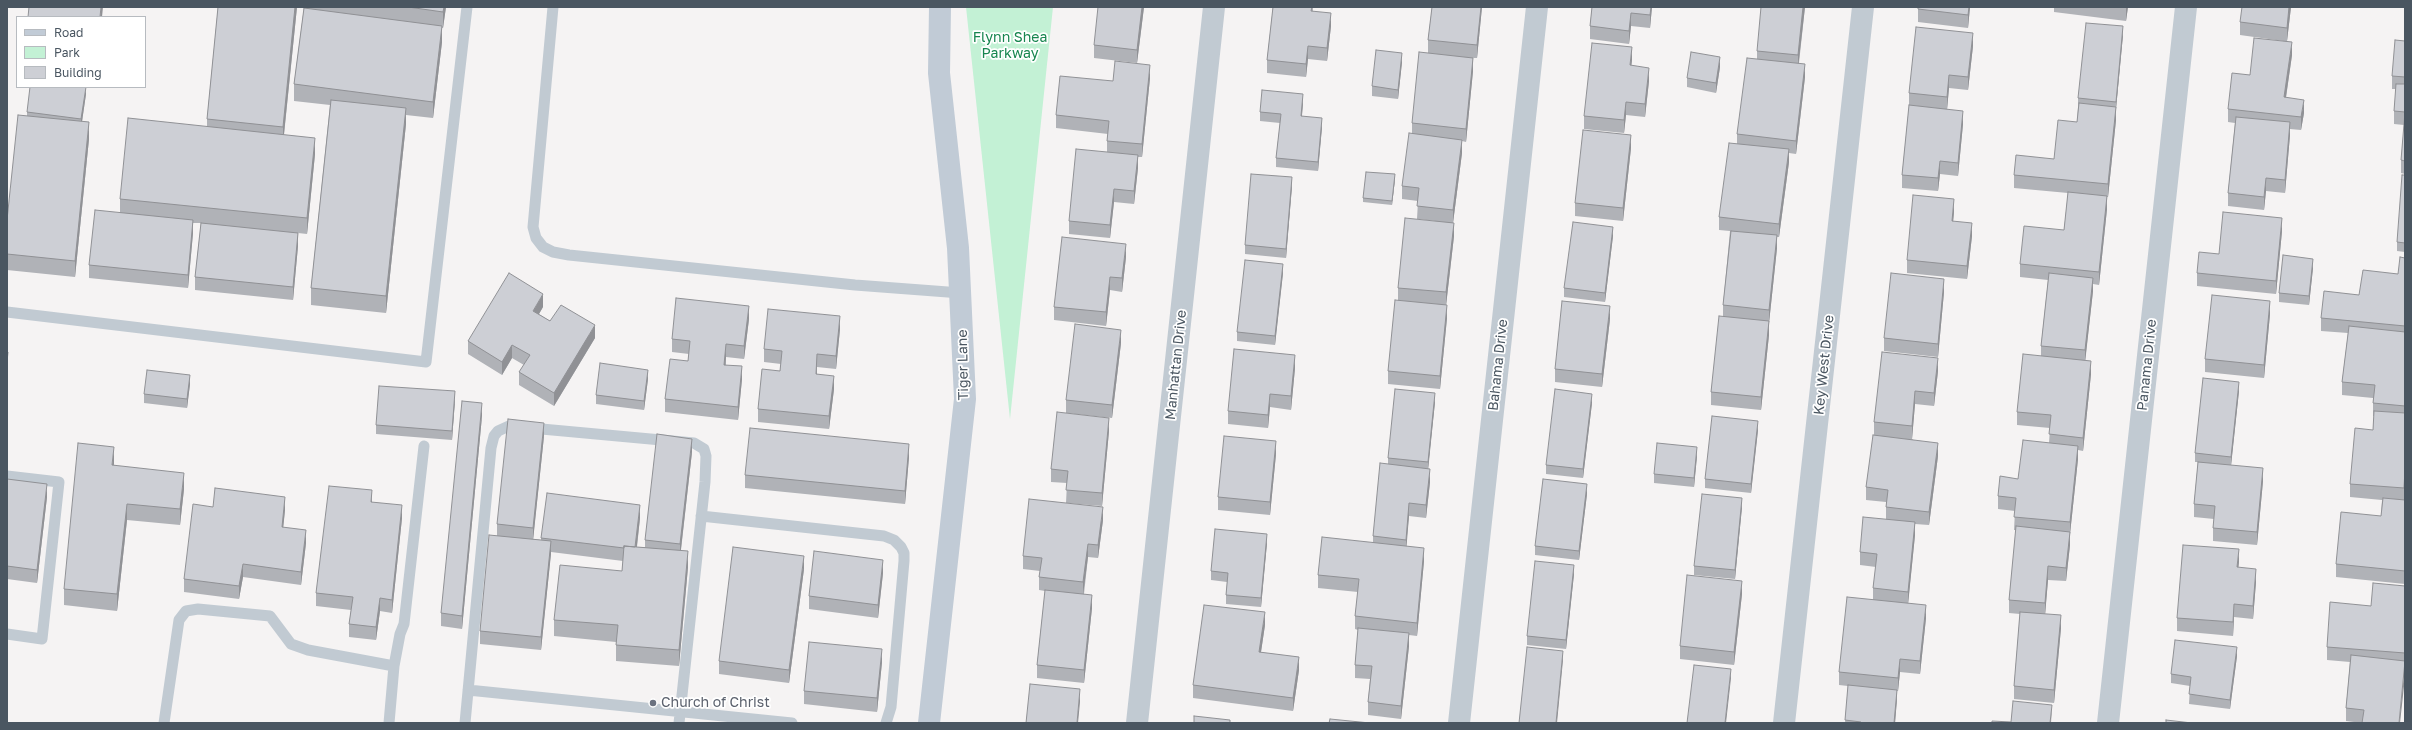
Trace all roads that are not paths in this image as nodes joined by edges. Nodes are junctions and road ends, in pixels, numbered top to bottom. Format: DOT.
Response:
graph roads {
  1 [pos="467,7"];
  2 [pos="553,7"];
  3 [pos="940,7"];
  4 [pos="1214,7"];
  5 [pos="1537,7"];
  6 [pos="1863,7"];
  7 [pos="2186,7"];
  8 [pos="961,293"];
  9 [pos="7,312"];
  10 [pos="424,446"];
  11 [pos="7,476"];
  12 [pos="701,516"];
  13 [pos="7,634"];
  14 [pos="394,666"];
  15 [pos="468,690"];
  16 [pos="680,711"];
  17 [pos="164,723"];
  18 [pos="389,723"];
  19 [pos="465,723"];
  20 [pos="679,723"];
  21 [pos="792,723"];
  22 [pos="886,723"];
  23 [pos="929,723"];
  24 [pos="1137,723"];
  25 [pos="1459,723"];
  26 [pos="1784,723"];
  27 [pos="2108,723"];
  1 -- 9 [label="lane"];
  2 -- 8 [label="lane"];
  3 -- 8 [label="street, Tiger Lane"];
  4 -- 24 [label="street, Manhattan Drive"];
  5 -- 25 [label="street, Bahama Drive"];
  6 -- 26 [label="street, Key West Drive"];
  7 -- 27 [label="street, Panama Drive"];
  8 -- 23 [label="street, Tiger Lane"];
  10 -- 14 [label="lane"];
  11 -- 13 [label="lane"];
  12 -- 15 [label="lane"];
  12 -- 16 [label="lane"];
  12 -- 22 [label="lane"];
  14 -- 17 [label="lane"];
  14 -- 18 [label="lane"];
  15 -- 16 [label="lane"];
  15 -- 19 [label="lane"];
  16 -- 20 [label="lane"];
  16 -- 21 [label="lane"];
}
